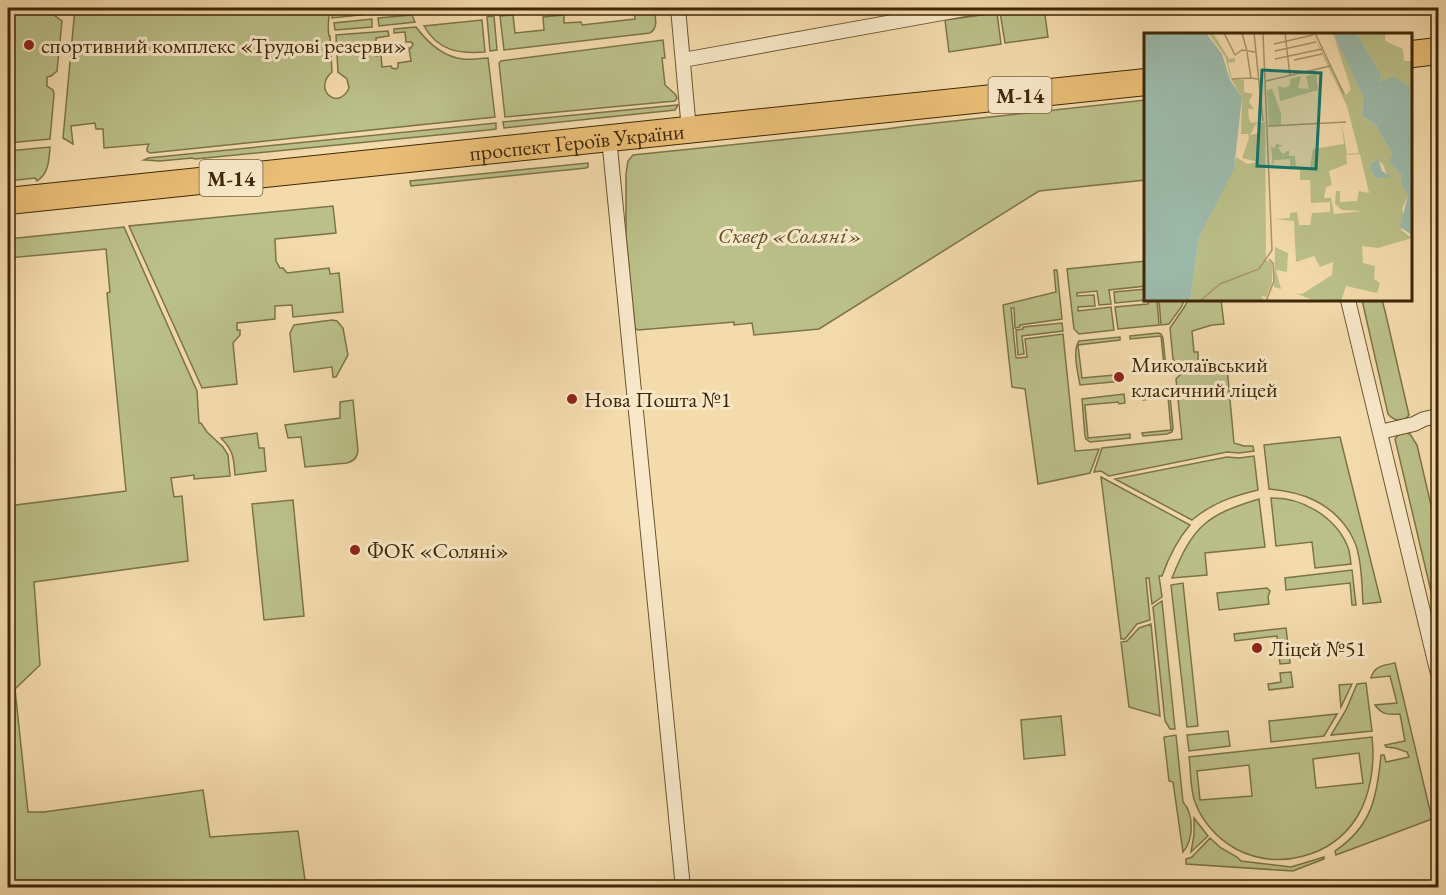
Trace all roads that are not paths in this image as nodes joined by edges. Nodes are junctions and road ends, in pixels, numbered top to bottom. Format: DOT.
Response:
graph roads {
  1 [pos="678,8"];
  2 [pos="970,8"];
  3 [pos="1438,51"];
  4 [pos="1413,54"];
  5 [pos="683,60"];
  6 [pos="1144,82"];
  7 [pos="689,130"];
  8 [pos="609,138"];
  9 [pos="8,201"];
  10 [pos="1348,302"];
  11 [pos="1438,416"];
  12 [pos="1380,432"];
  13 [pos="1438,674"];
  14 [pos="683,888"];
  1 -- 5 [label="street"];
  2 -- 5 [label="street"];
  3 -- 4 [label="highway"];
  5 -- 7 [label="street"];
  6 -- 7 [label="highway, проспект Героїв України / М-14"];
  7 -- 8 [label="highway, проспект Героїв України / М-14"];
  8 -- 9 [label="highway, проспект Героїв України / М-14"];
  8 -- 14 [label="street"];
  10 -- 12 [label="street"];
  11 -- 12 [label="street"];
  12 -- 13 [label="street"];
}
